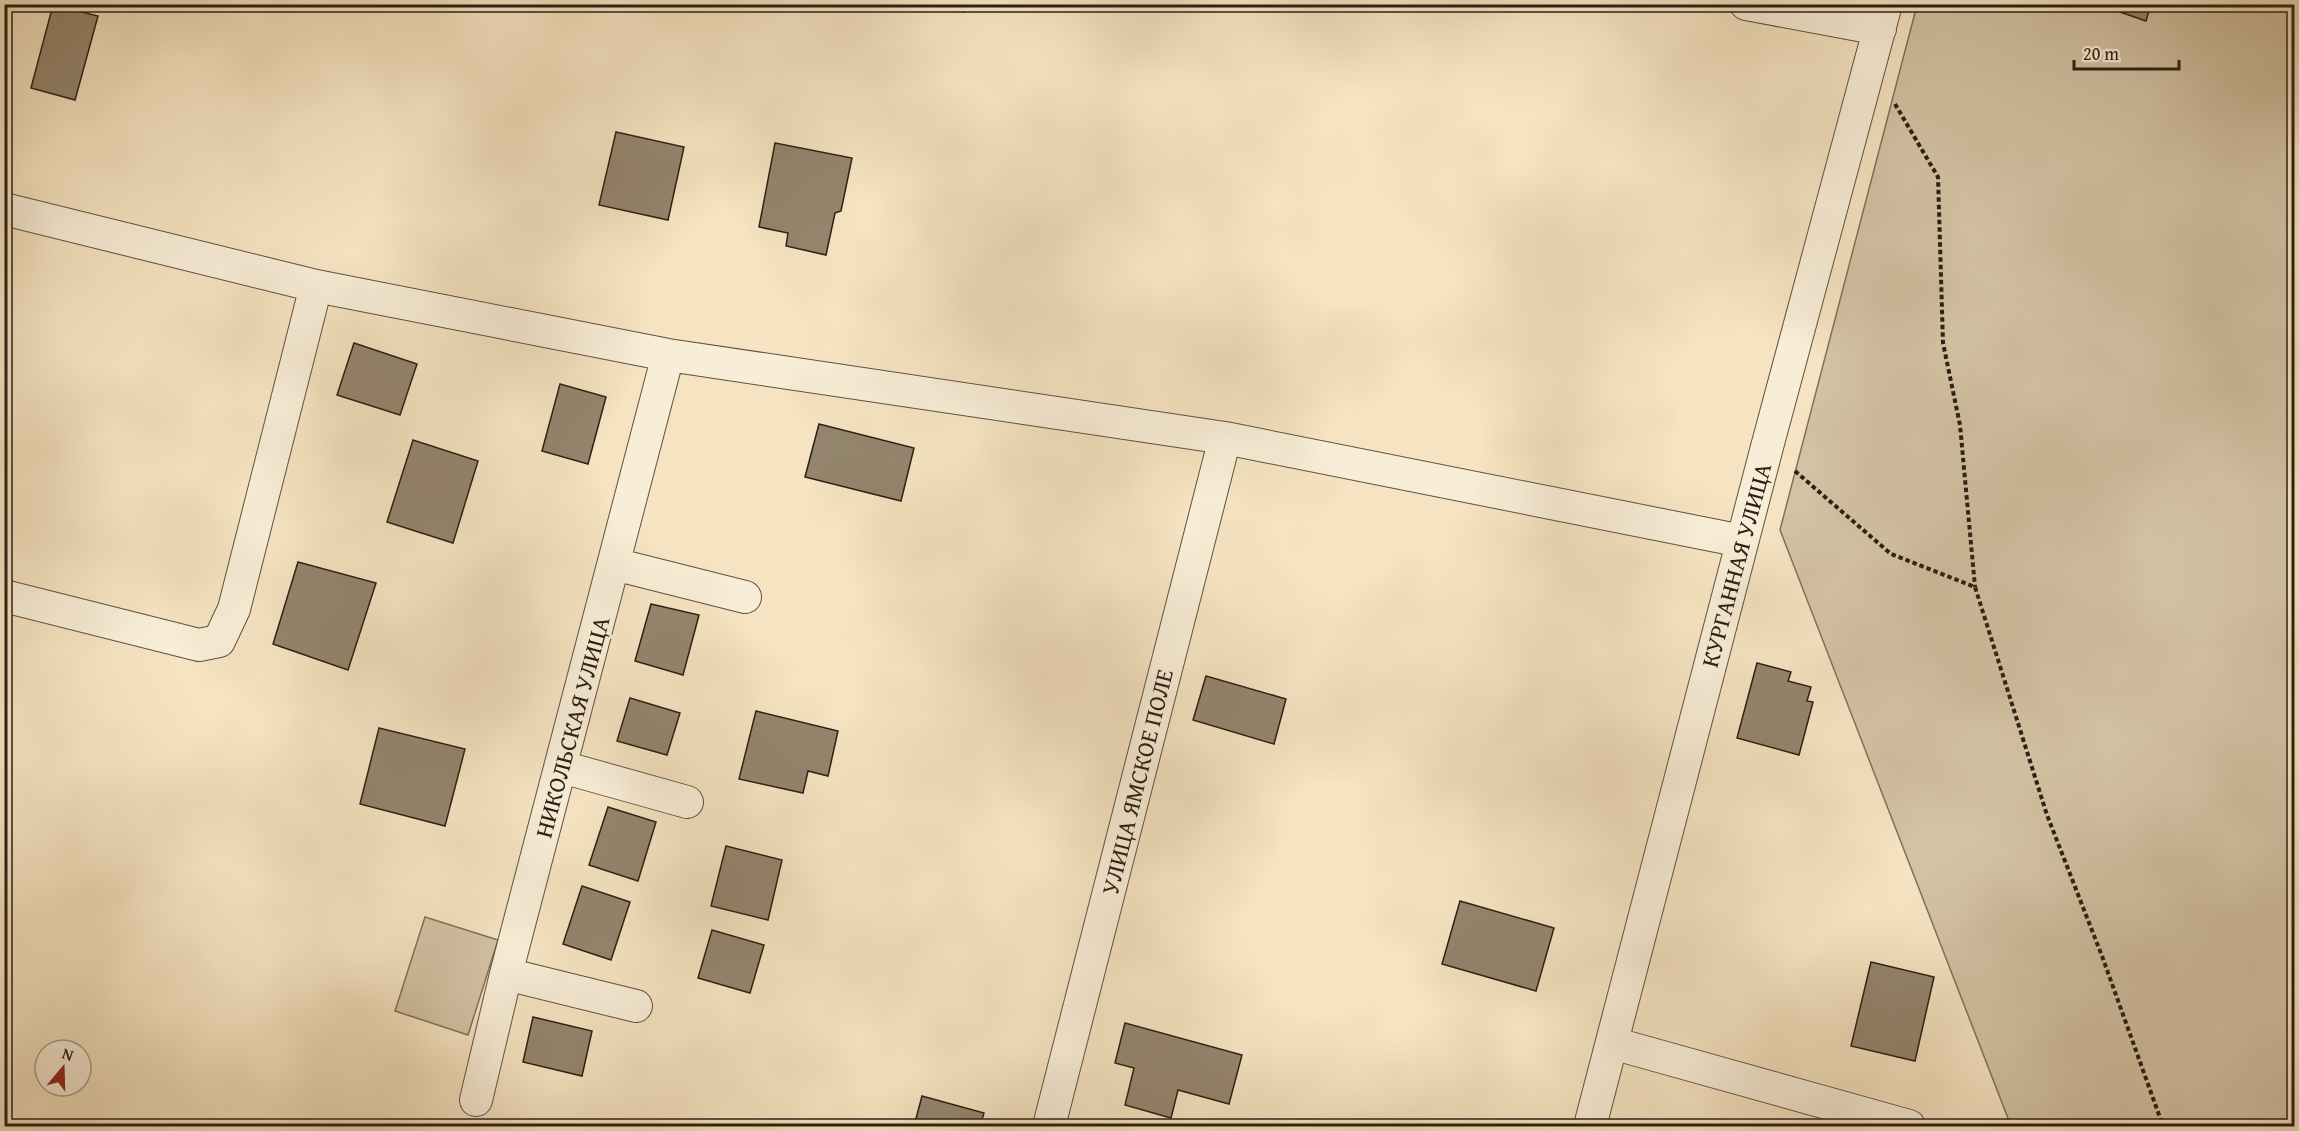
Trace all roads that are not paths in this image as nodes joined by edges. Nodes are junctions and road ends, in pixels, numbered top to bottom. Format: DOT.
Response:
graph roads {
  1 [pos="1746,4"];
  2 [pos="1883,17"];
  3 [pos="4,209"];
  4 [pos="316,286"];
  5 [pos="668,355"];
  6 [pos="1225,438"];
  7 [pos="1742,541"];
  8 [pos="614,564"];
  9 [pos="4,596"];
  10 [pos="745,597"];
  11 [pos="562,767"];
  12 [pos="687,802"];
  13 [pos="506,974"];
  14 [pos="636,1006"];
  15 [pos="1612,1043"];
  16 [pos="476,1100"];
  17 [pos="1049,1126"];
  18 [pos="1590,1126"];
  19 [pos="1909,1126"];
  1 -- 2 [label="street"];
  2 -- 7 [label="street, КУРГАННАЯ УЛИЦА"];
  3 -- 4 [label="street"];
  4 -- 5 [label="street"];
  4 -- 9 [label="street"];
  5 -- 6 [label="street"];
  5 -- 8 [label="street, НИКОЛЬСКАЯ УЛИЦА"];
  6 -- 7 [label="street"];
  6 -- 17 [label="street, УЛИЦА ЯМСКОЕ ПОЛЕ"];
  7 -- 15 [label="street, КУРГАННАЯ УЛИЦА"];
  8 -- 10 [label="street"];
  8 -- 11 [label="street, НИКОЛЬСКАЯ УЛИЦА"];
  11 -- 12 [label="street"];
  11 -- 13 [label="street, НИКОЛЬСКАЯ УЛИЦА"];
  13 -- 14 [label="street"];
  13 -- 16 [label="street, НИКОЛЬСКАЯ УЛИЦА"];
  15 -- 18 [label="street, КУРГАННАЯ УЛИЦА"];
  15 -- 19 [label="street"];
}
